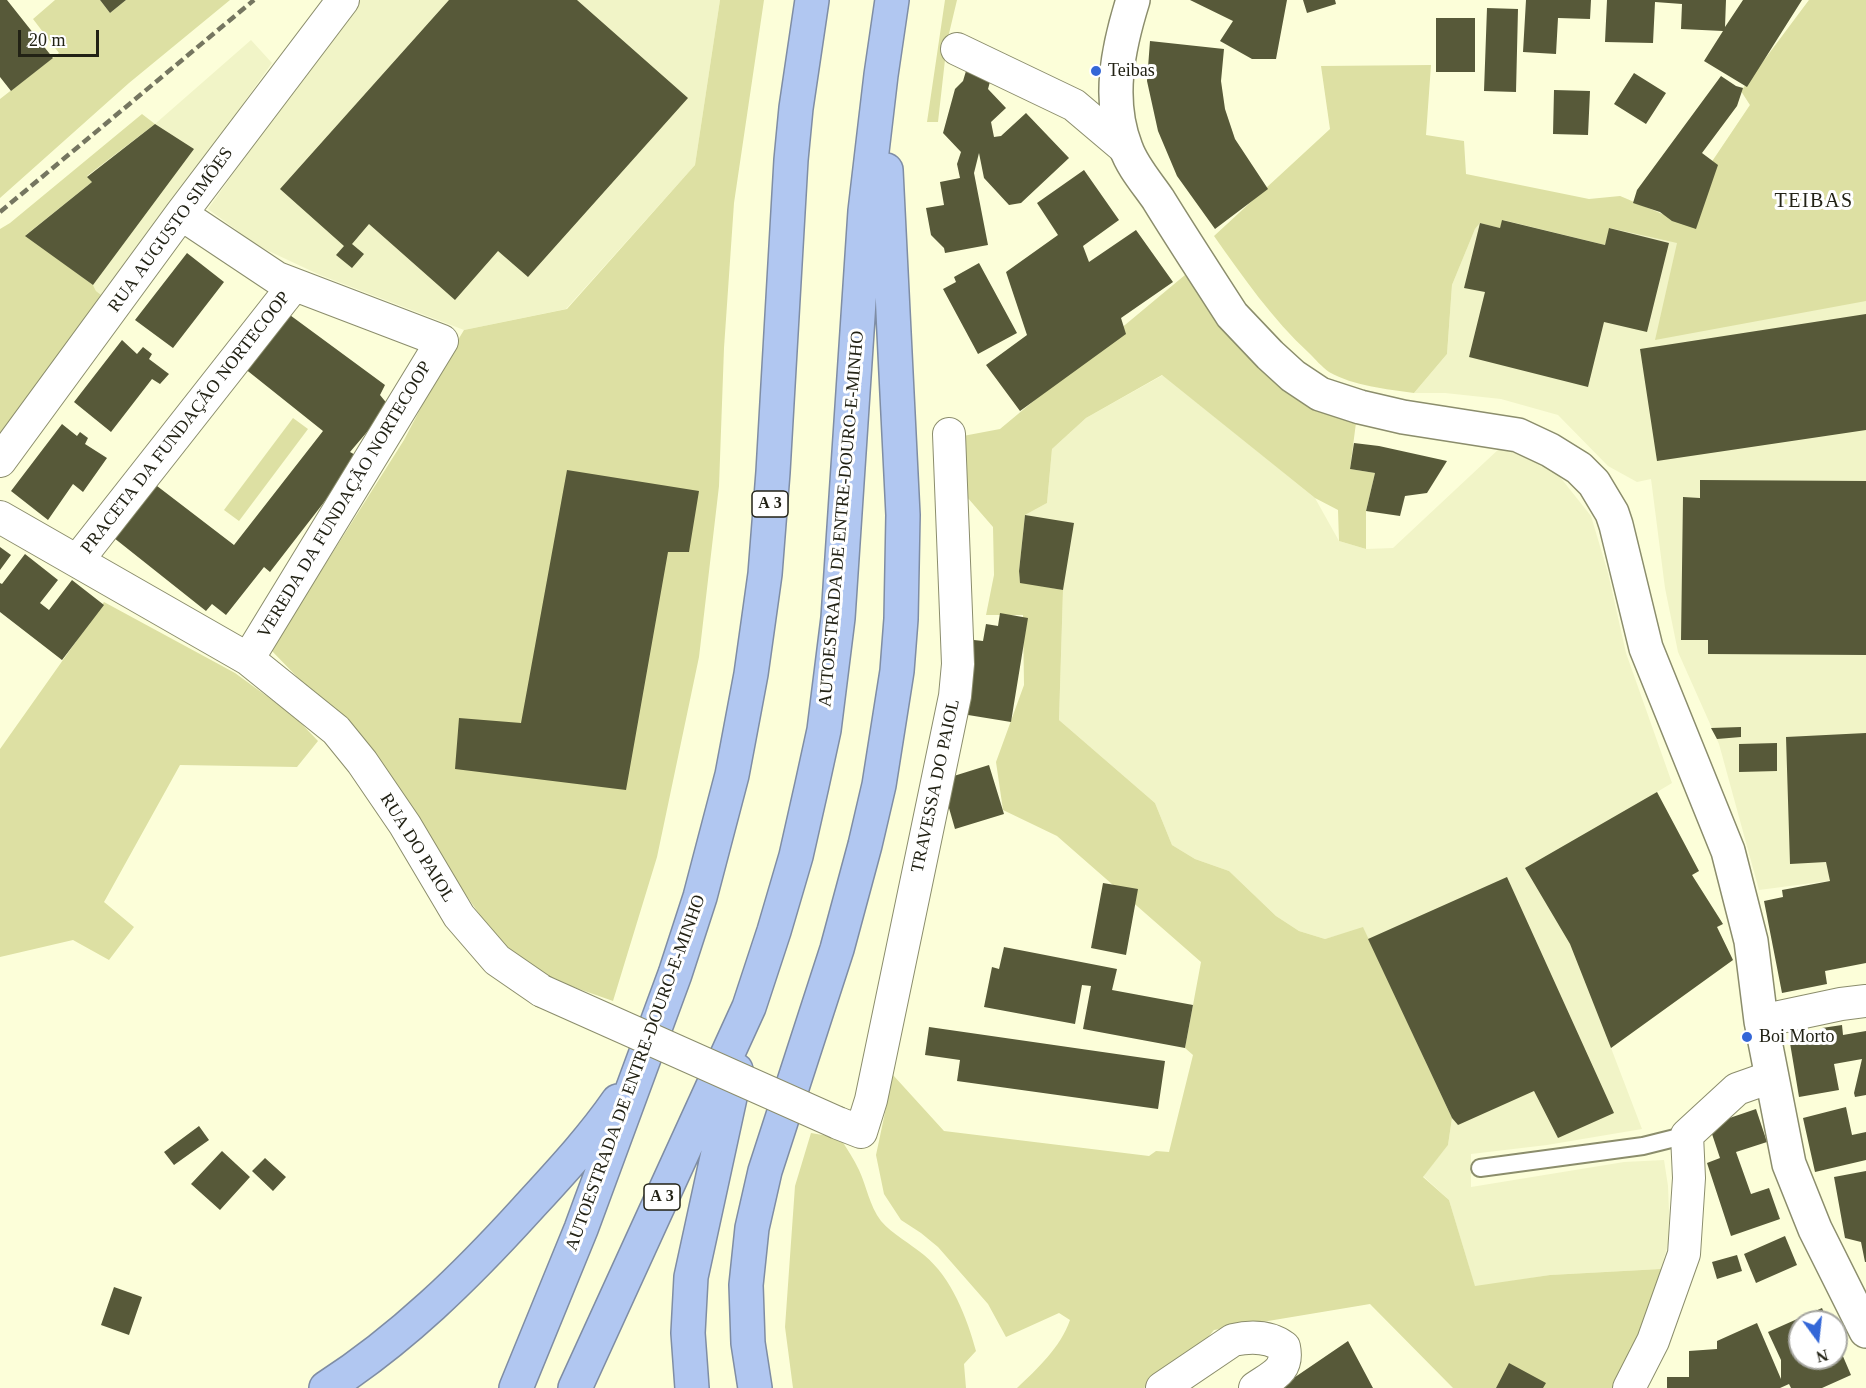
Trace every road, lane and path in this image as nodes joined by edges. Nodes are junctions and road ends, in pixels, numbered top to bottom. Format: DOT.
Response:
graph roads {
  1 [pos="343,0"];
  2 [pos="812,0"];
  3 [pos="892,0"];
  4 [pos="1133,0"];
  5 [pos="957,49"];
  6 [pos="881,75"];
  7 [pos="1126,149"];
  8 [pos="181,214"];
  9 [pos="294,285"];
  10 [pos="949,434"];
  11 [pos="0,461"];
  12 [pos="0,517"];
  13 [pos="77,561"];
  14 [pos="248,659"];
  15 [pos="1866,1001"];
  16 [pos="749,1007"];
  17 [pos="1761,1022"];
  18 [pos="639,1071"];
  19 [pos="1771,1077"];
  20 [pos="850,1128"];
  21 [pos="1687,1135"];
  22 [pos="1480,1168"];
  23 [pos="1866,1331"];
  24 [pos="326,1388"];
  25 [pos="516,1388"];
  26 [pos="574,1388"];
  27 [pos="692,1388"];
  28 [pos="755,1388"];
  29 [pos="1162,1388"];
  30 [pos="1255,1388"];
  31 [pos="1629,1388"];
  1 -- 8 [label="street, RUA AUGUSTO SIMÕES"];
  2 -- 18 [label="highway, AUTOESTRADA DE ENTRE-DOURO-E-MINHO / A 3"];
  3 -- 6 [label="highway, AUTOESTRADA DE ENTRE-DOURO-E-MINHO / A 3"];
  4 -- 7 [label="street"];
  5 -- 7 [label="street"];
  6 -- 16 [label="highway, AUTOESTRADA DE ENTRE-DOURO-E-MINHO / A 3"];
  6 -- 28 [label="highway"];
  7 -- 17 [label="street"];
  8 -- 9 [label="street"];
  8 -- 11 [label="street, RUA AUGUSTO SIMÕES"];
  9 -- 13 [label="street, PRACETA DA FUNDAÇÃO NORTECOOP"];
  9 -- 14 [label="street, VEREDA DA FUNDAÇÃO NORTECOOP"];
  10 -- 20 [label="street, TRAVESSA DO PAIOL"];
  12 -- 13 [label="street, RUA DO PAIOL"];
  13 -- 14 [label="street, RUA DO PAIOL"];
  14 -- 20 [label="street, RUA DO PAIOL, bridge"];
  15 -- 17 [label="street"];
  16 -- 26 [label="highway, AUTOESTRADA DE ENTRE-DOURO-E-MINHO / A 3"];
  16 -- 27 [label="highway"];
  17 -- 19 [label="street"];
  18 -- 24 [label="highway"];
  18 -- 25 [label="highway, AUTOESTRADA DE ENTRE-DOURO-E-MINHO / A 3"];
  19 -- 21 [label="street"];
  19 -- 23 [label="street"];
  21 -- 22 [label="lane"];
  21 -- 31 [label="street"];
  29 -- 30 [label="street"];
}
